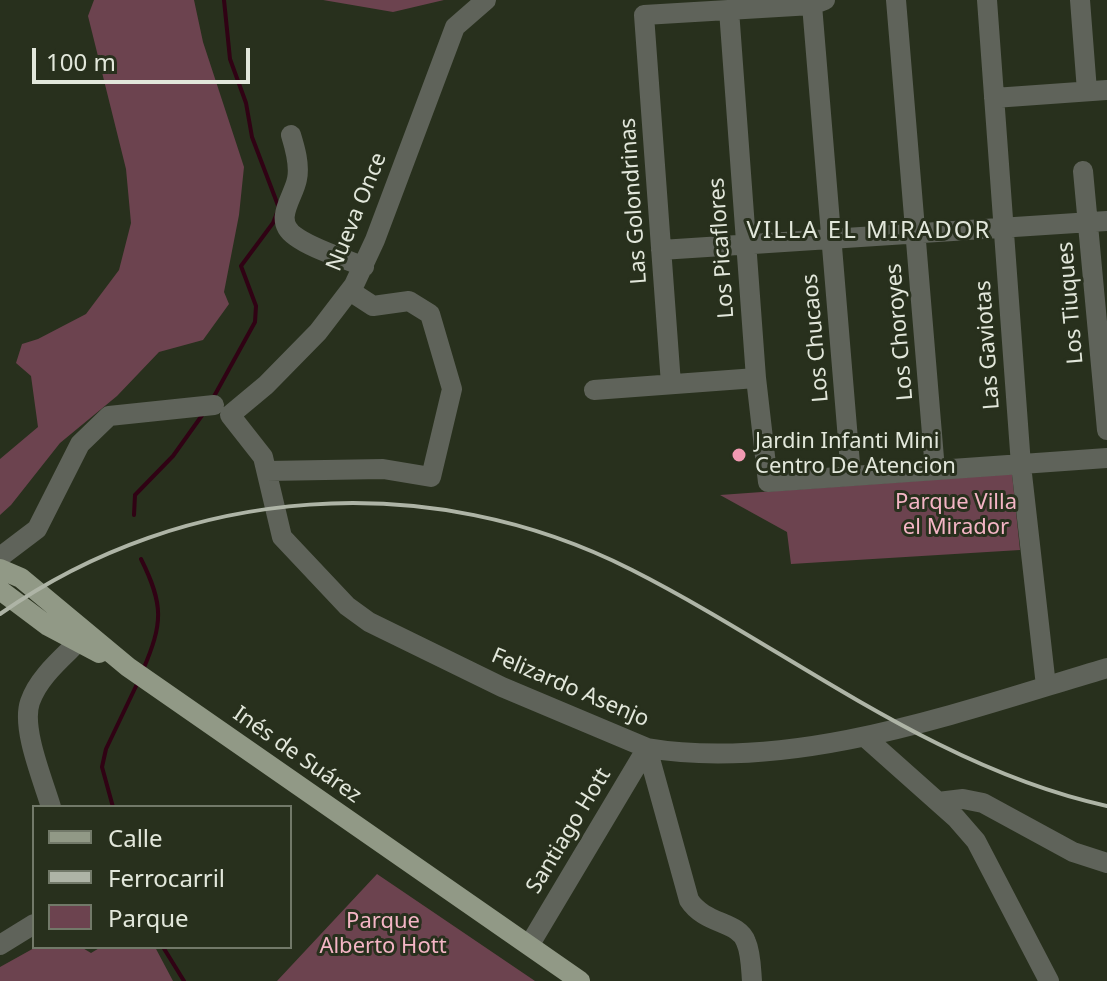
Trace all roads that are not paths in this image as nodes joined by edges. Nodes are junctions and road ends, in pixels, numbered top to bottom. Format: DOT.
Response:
graph roads {
  1 [pos="486,0"];
  2 [pos="896,0"];
  3 [pos="987,0"];
  4 [pos="1080,0"];
  5 [pos="818,2"];
  6 [pos="729,10"];
  7 [pos="1097,90"];
  8 [pos="994,98"];
  9 [pos="291,135"];
  10 [pos="1083,171"];
  11 [pos="1098,222"];
  12 [pos="1004,228"];
  13 [pos="916,233"];
  14 [pos="832,239"];
  15 [pos="746,244"];
  16 [pos="661,250"];
  17 [pos="364,267"];
  18 [pos="350,291"];
  19 [pos="756,378"];
  20 [pos="671,384"];
  21 [pos="594,390"];
  22 [pos="215,409"];
  23 [pos="1107,430"];
  24 [pos="1107,458"];
  25 [pos="1021,465"];
  26 [pos="935,470"];
  27 [pos="267,471"];
  28 [pos="851,476"];
  29 [pos="0,558"];
  30 [pos="0,569"];
  31 [pos="21,578"];
  32 [pos="0,590"];
  33 [pos="78,642"];
  34 [pos="128,667"];
  35 [pos="1107,668"];
  36 [pos="1046,686"];
  37 [pos="865,737"];
  38 [pos="647,748"];
  39 [pos="938,802"];
  40 [pos="50,805"];
  41 [pos="1107,863"];
  42 [pos="32,925"];
  43 [pos="528,941"];
  44 [pos="0,945"];
  45 [pos="582,981"];
  46 [pos="752,981"];
  47 [pos="1049,981"];
  1 -- 17 [label="street, Nueva Once"];
  2 -- 13 [label="street, Los Choroyes"];
  3 -- 8 [label="street, Las Gaviotas"];
  4 -- 7 [label="street"];
  5 -- 6 [label="street"];
  5 -- 14 [label="street, Los Chucaos"];
  6 -- 15 [label="street, Los Picaflores"];
  6 -- 16 [label="street, Las Golondrinas"];
  7 -- 8 [label="street"];
  8 -- 12 [label="street, Las Gaviotas"];
  9 -- 17 [label="street"];
  10 -- 11 [label="street, Los Tiuques"];
  11 -- 12 [label="street"];
  11 -- 23 [label="street, Los Tiuques"];
  12 -- 13 [label="street"];
  12 -- 25 [label="street, Las Gaviotas"];
  13 -- 14 [label="street"];
  13 -- 26 [label="street, Los Choroyes"];
  14 -- 15 [label="street"];
  14 -- 28 [label="street, Los Chucaos"];
  15 -- 16 [label="street"];
  15 -- 19 [label="street, Los Picaflores"];
  16 -- 20 [label="street, Las Golondrinas"];
  17 -- 18 [label="street, Nueva Once"];
  18 -- 22 [label="street, Nueva Once"];
  18 -- 27 [label="street"];
  19 -- 20 [label="street"];
  19 -- 28 [label="street, Los Picaflores"];
  20 -- 21 [label="street"];
  22 -- 27 [label="street, Felizardo Asenjo"];
  22 -- 29 [label="street"];
  24 -- 25 [label="street"];
  25 -- 26 [label="street"];
  25 -- 36 [label="street, Las Gaviotas"];
  26 -- 28 [label="street"];
  27 -- 38 [label="street, Felizardo Asenjo"];
  29 -- 31 [label="street"];
  30 -- 31 [label="main road, Inés de Suárez"];
  31 -- 34 [label="main road, Inés de Suárez"];
  32 -- 33 [label="main road, Inés de Suárez"];
  33 -- 34 [label="main road, Inés de Suárez"];
  33 -- 40 [label="street"];
  34 -- 43 [label="main road, Inés de Suárez"];
  35 -- 36 [label="street, Felizardo Asenjo"];
  36 -- 37 [label="street, Felizardo Asenjo"];
  37 -- 38 [label="street, Felizardo Asenjo"];
  37 -- 39 [label="street"];
  38 -- 43 [label="street, Santiago Hott"];
  38 -- 46 [label="street"];
  39 -- 41 [label="street"];
  39 -- 47 [label="street"];
  42 -- 44 [label="street"];
  43 -- 45 [label="main road, Inés de Suárez"];
}
